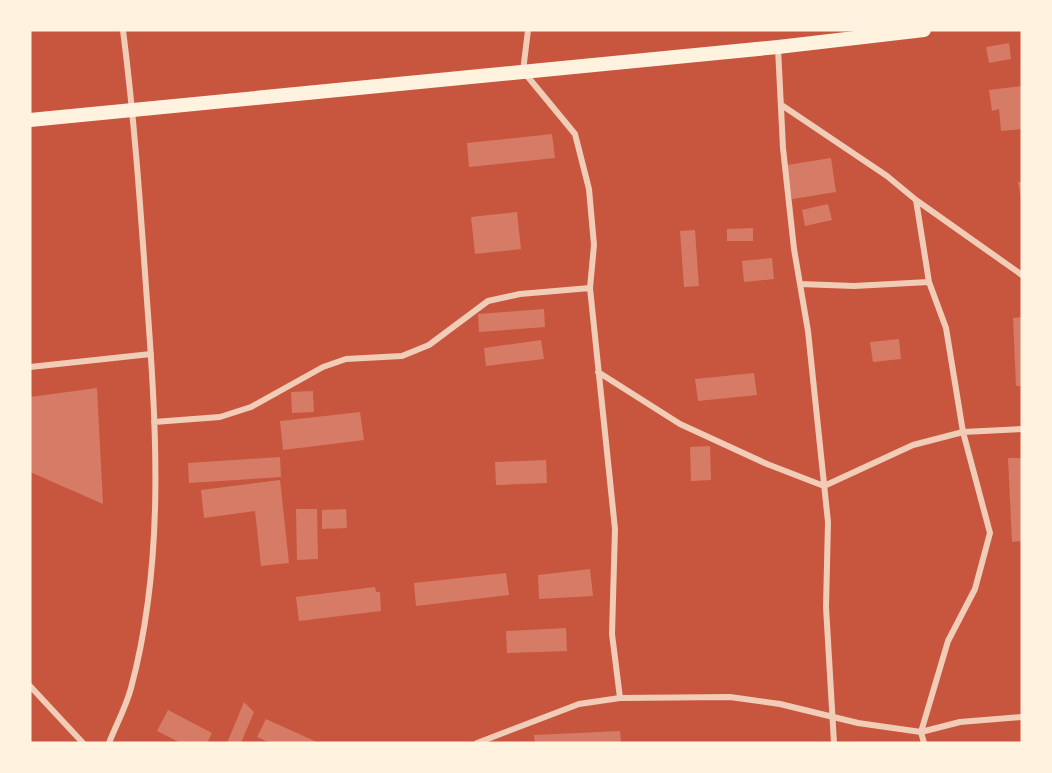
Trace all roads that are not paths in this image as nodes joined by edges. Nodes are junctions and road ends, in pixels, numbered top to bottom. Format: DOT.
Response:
graph roads {
  1 [pos="123,30"];
  2 [pos="528,30"];
  3 [pos="924,30"];
  4 [pos="778,47"];
  5 [pos="523,71"];
  6 [pos="783,106"];
  7 [pos="134,111"];
  8 [pos="30,120"];
  9 [pos="916,201"];
  10 [pos="1022,275"];
  11 [pos="929,282"];
  12 [pos="800,284"];
  13 [pos="590,288"];
  14 [pos="151,354"];
  15 [pos="30,367"];
  16 [pos="598,372"];
  17 [pos="154,422"];
  18 [pos="1022,429"];
  19 [pos="963,432"];
  20 [pos="824,486"];
  21 [pos="30,686"];
  22 [pos="620,698"];
  23 [pos="830,715"];
  24 [pos="1022,717"];
  25 [pos="921,732"];
  26 [pos="83,743"];
  27 [pos="109,743"];
  28 [pos="477,743"];
  29 [pos="834,743"];
  30 [pos="924,743"];
  1 -- 7 [label="street"];
  2 -- 5 [label="street"];
  3 -- 4 [label="main road"];
  4 -- 5 [label="main road"];
  4 -- 6 [label="street"];
  5 -- 7 [label="main road"];
  5 -- 13 [label="street"];
  6 -- 9 [label="street"];
  6 -- 12 [label="street"];
  7 -- 8 [label="main road"];
  7 -- 14 [label="street"];
  9 -- 10 [label="street"];
  9 -- 11 [label="street"];
  11 -- 12 [label="street"];
  11 -- 19 [label="street"];
  12 -- 20 [label="street"];
  13 -- 16 [label="street"];
  13 -- 17 [label="street"];
  14 -- 15 [label="street"];
  14 -- 17 [label="street"];
  16 -- 20 [label="street"];
  16 -- 22 [label="street"];
  17 -- 27 [label="street"];
  18 -- 19 [label="street"];
  19 -- 20 [label="street"];
  19 -- 25 [label="street"];
  20 -- 23 [label="street"];
  21 -- 26 [label="street"];
  22 -- 23 [label="street"];
  22 -- 28 [label="street"];
  23 -- 25 [label="street"];
  23 -- 29 [label="street"];
  24 -- 25 [label="street"];
  25 -- 30 [label="street"];
}
